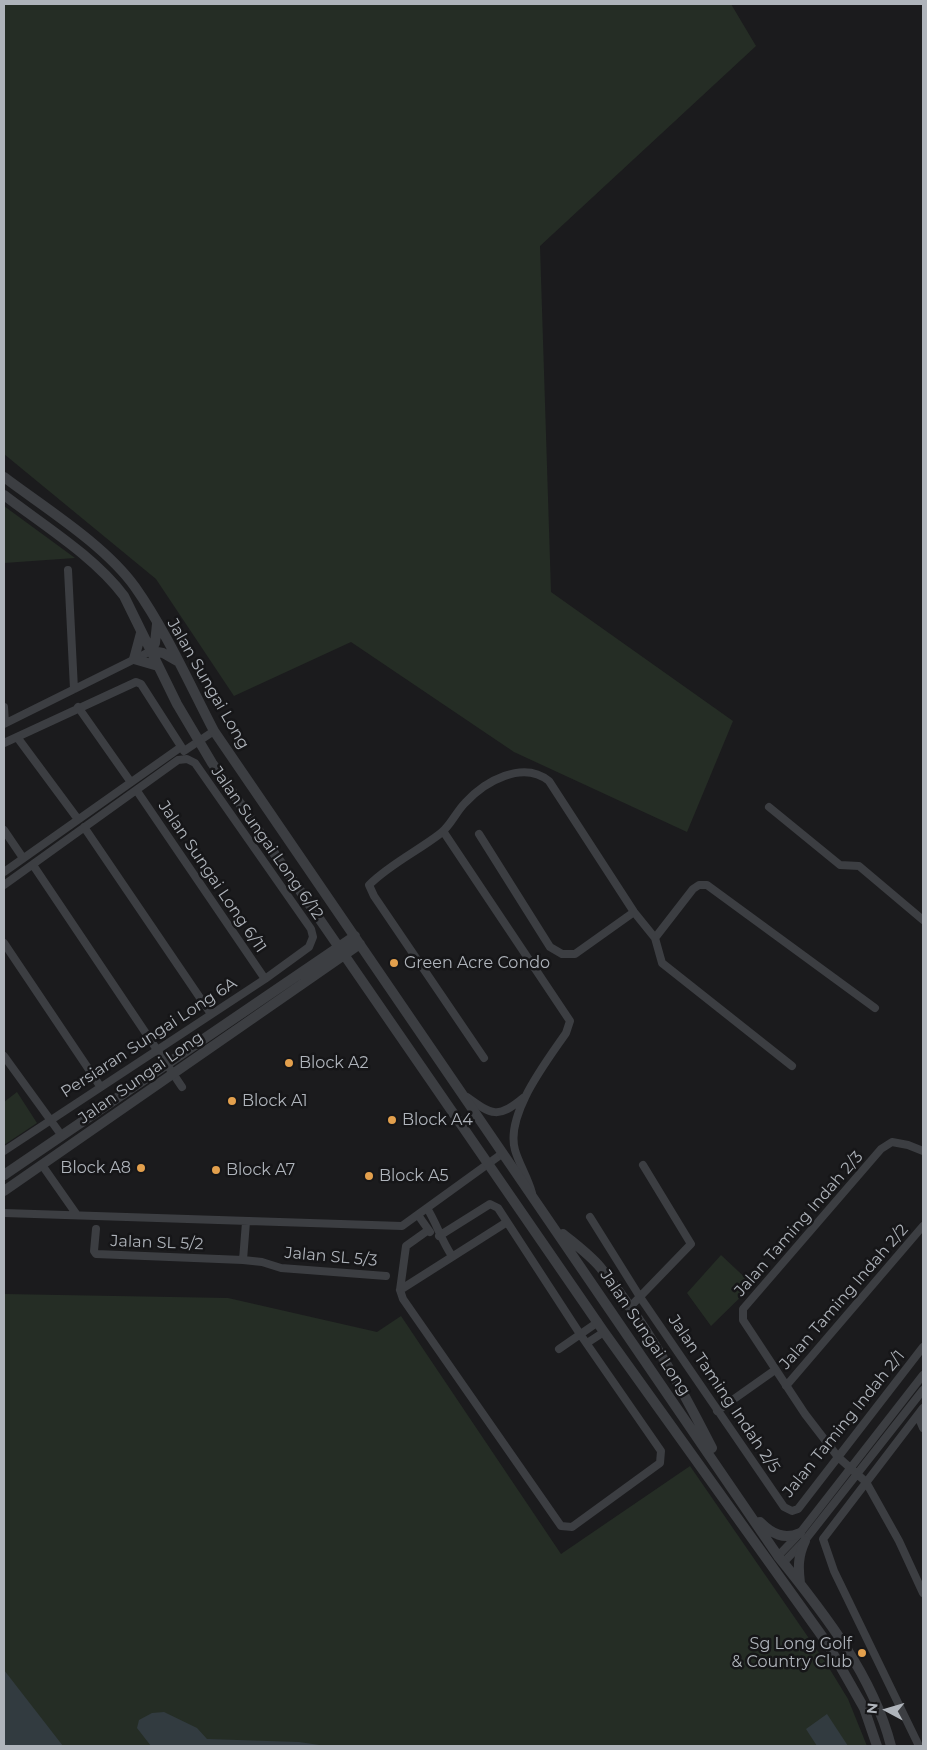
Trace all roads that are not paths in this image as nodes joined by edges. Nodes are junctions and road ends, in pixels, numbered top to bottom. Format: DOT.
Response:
graph roads {
  1 [pos="4,477"];
  2 [pos="4,495"];
  3 [pos="68,570"];
  4 [pos="157,623"];
  5 [pos="141,633"];
  6 [pos="150,651"];
  7 [pos="134,659"];
  8 [pos="178,661"];
  9 [pos="158,666"];
  10 [pos="74,688"];
  11 [pos="4,707"];
  12 [pos="78,707"];
  13 [pos="5,724"];
  14 [pos="214,731"];
  15 [pos="17,737"];
  16 [pos="198,741"];
  17 [pos="4,743"];
  18 [pos="181,747"];
  19 [pos="130,781"];
  20 [pos="137,791"];
  21 [pos="769,807"];
  22 [pos="78,818"];
  23 [pos="84,827"];
  24 [pos="4,830"];
  25 [pos="443,831"];
  26 [pos="478,834"];
  27 [pos="23,858"];
  28 [pos="33,865"];
  29 [pos="4,872"];
  30 [pos="4,885"];
  31 [pos="321,887"];
  32 [pos="306,898"];
  33 [pos="634,912"];
  34 [pos="923,920"];
  35 [pos="654,938"];
  36 [pos="357,940"];
  37 [pos="4,943"];
  38 [pos="338,946"];
  39 [pos="309,947"];
  40 [pos="344,956"];
  41 [pos="265,979"];
  42 [pos="875,1008"];
  43 [pos="212,1014"];
  44 [pos="157,1049"];
  45 [pos="4,1056"];
  46 [pos="484,1058"];
  47 [pos="165,1064"];
  48 [pos="792,1066"];
  49 [pos="173,1074"];
  50 [pos="100,1086"];
  51 [pos="182,1087"];
  52 [pos="463,1095"];
  53 [pos="525,1097"];
  54 [pos="49,1119"];
  55 [pos="62,1136"];
  56 [pos="4,1151"];
  57 [pos="923,1151"];
  58 [pos="503,1153"];
  59 [pos="489,1163"];
  60 [pos="42,1165"];
  61 [pos="643,1165"];
  62 [pos="4,1175"];
  63 [pos="4,1191"];
  64 [pos="535,1199"];
  65 [pos="427,1208"];
  66 [pos="4,1213"];
  67 [pos="77,1215"];
  68 [pos="418,1215"];
  69 [pos="590,1217"];
  70 [pos="246,1222"];
  71 [pos="507,1222"];
  72 [pos="553,1224"];
  73 [pos="923,1226"];
  74 [pos="96,1229"];
  75 [pos="427,1231"];
  76 [pos="439,1236"];
  77 [pos="452,1256"];
  78 [pos="243,1260"];
  79 [pos="386,1276"];
  80 [pos="400,1290"];
  81 [pos="640,1298"];
  82 [pos="629,1308"];
  83 [pos="598,1322"];
  84 [pos="604,1332"];
  85 [pos="580,1334"];
  86 [pos="587,1343"];
  87 [pos="923,1347"];
  88 [pos="559,1349"];
  89 [pos="775,1370"];
  90 [pos="923,1376"];
  91 [pos="786,1386"];
  92 [pos="923,1390"];
  93 [pos="923,1408"];
  94 [pos="717,1411"];
  95 [pos="918,1416"];
  96 [pos="923,1428"];
  97 [pos="838,1457"];
  98 [pos="850,1469"];
  99 [pos="857,1475"];
  100 [pos="728,1481"];
  101 [pos="866,1482"];
  102 [pos="784,1507"];
  103 [pos="750,1513"];
  104 [pos="802,1537"];
  105 [pos="778,1564"];
  106 [pos="800,1586"];
  107 [pos="923,1593"];
  108 [pos="813,1603"];
  109 [pos="811,1618"];
  110 [pos="827,1622"];
  111 [pos="877,1746"];
  112 [pos="891,1746"];
  113 [pos="919,1746"];
  1 -- 4 [label="street, Jalan Sungai Long"];
  2 -- 5 [label="street, Jalan Sungai Long"];
  3 -- 10 [label="street"];
  4 -- 6 [label="street"];
  4 -- 8 [label="street, Jalan Sungai Long"];
  5 -- 6 [label="street, Jalan Sungai Long"];
  5 -- 7 [label="street"];
  6 -- 7 [label="street"];
  6 -- 8 [label="street"];
  6 -- 9 [label="street, Jalan Sungai Long"];
  7 -- 9 [label="street"];
  7 -- 10 [label="street"];
  8 -- 14 [label="street, Jalan Sungai Long"];
  9 -- 16 [label="street, Jalan Sungai Long"];
  10 -- 13 [label="street"];
  11 -- 13 [label="street"];
  12 -- 15 [label="street"];
  12 -- 18 [label="street"];
  12 -- 19 [label="street"];
  14 -- 16 [label="street"];
  14 -- 31 [label="street, Jalan Sungai Long"];
  15 -- 17 [label="street"];
  15 -- 22 [label="street"];
  16 -- 18 [label="street"];
  16 -- 32 [label="street, Jalan Sungai Long"];
  18 -- 19 [label="street"];
  19 -- 22 [label="street"];
  20 -- 23 [label="street"];
  20 -- 39 [label="street, Jalan Sungai Long 6/12"];
  20 -- 41 [label="street, Jalan Sungai Long 6/11"];
  21 -- 34 [label="street"];
  22 -- 27 [label="street"];
  23 -- 28 [label="street"];
  23 -- 43 [label="street"];
  24 -- 27 [label="street"];
  25 -- 33 [label="street"];
  25 -- 46 [label="street"];
  25 -- 53 [label="street"];
  26 -- 33 [label="street"];
  27 -- 29 [label="street"];
  28 -- 30 [label="street"];
  28 -- 44 [label="street"];
  31 -- 32 [label="street"];
  31 -- 36 [label="street, Jalan Sungai Long"];
  32 -- 38 [label="street, Jalan Sungai Long"];
  33 -- 35 [label="street"];
  35 -- 42 [label="street"];
  35 -- 48 [label="street"];
  36 -- 38 [label="street, Jalan Sungai Long"];
  36 -- 40 [label="street, Jalan Sungai Long"];
  36 -- 52 [label="street, Jalan Sungai Long"];
  37 -- 50 [label="street"];
  38 -- 40 [label="street, Jalan Sungai Long"];
  38 -- 47 [label="street, Jalan Sungai Long"];
  39 -- 41 [label="street, Persiaran Sungai Long 6A"];
  40 -- 49 [label="street, Jalan Sungai Long"];
  40 -- 59 [label="street, Jalan Sungai Long"];
  41 -- 43 [label="street, Persiaran Sungai Long 6A"];
  43 -- 44 [label="street, Persiaran Sungai Long 6A"];
  44 -- 47 [label="street"];
  44 -- 50 [label="street, Persiaran Sungai Long 6A"];
  45 -- 54 [label="street"];
  47 -- 49 [label="street"];
  47 -- 55 [label="street, Jalan Sungai Long"];
  49 -- 51 [label="street"];
  49 -- 60 [label="street, Jalan Sungai Long"];
  50 -- 54 [label="street, Persiaran Sungai Long 6A"];
  52 -- 53 [label="street"];
  52 -- 58 [label="street, Jalan Sungai Long"];
  53 -- 64 [label="street"];
  54 -- 55 [label="street"];
  54 -- 56 [label="street, Persiaran Sungai Long 6A"];
  55 -- 62 [label="street, Jalan Sungai Long"];
  57 -- 89 [label="street, Jalan Taming Indah 2/3"];
  58 -- 59 [label="street"];
  58 -- 64 [label="street, Jalan Sungai Long"];
  59 -- 65 [label="street"];
  59 -- 83 [label="street, Jalan Sungai Long"];
  60 -- 63 [label="street, Jalan Sungai Long"];
  60 -- 67 [label="street"];
  61 -- 81 [label="street"];
  64 -- 72 [label="street, Jalan Sungai Long"];
  65 -- 68 [label="street"];
  65 -- 76 [label="street"];
  66 -- 67 [label="street"];
  67 -- 70 [label="street"];
  68 -- 70 [label="street"];
  68 -- 75 [label="street"];
  69 -- 81 [label="street, Jalan Taming Indah 2/5"];
  70 -- 78 [label="street"];
  71 -- 76 [label="street"];
  71 -- 77 [label="street"];
  71 -- 85 [label="street"];
  72 -- 82 [label="street"];
  72 -- 100 [label="street, Jalan Sungai Long"];
  73 -- 91 [label="street, Jalan Taming Indah 2/2"];
  74 -- 78 [label="street, Jalan SL 5/2"];
  75 -- 76 [label="street"];
  75 -- 80 [label="street"];
  76 -- 77 [label="street"];
  77 -- 80 [label="street"];
  78 -- 79 [label="street, Jalan SL 5/3"];
  80 -- 86 [label="street"];
  81 -- 82 [label="street"];
  81 -- 94 [label="street, Jalan Taming Indah 2/5"];
  82 -- 100 [label="street"];
  83 -- 84 [label="street, Jalan Sungai Long"];
  83 -- 85 [label="street"];
  84 -- 86 [label="street"];
  84 -- 105 [label="street, Jalan Sungai Long"];
  85 -- 86 [label="street"];
  85 -- 88 [label="street"];
  87 -- 97 [label="street, Jalan Taming Indah 2/1"];
  89 -- 91 [label="street"];
  89 -- 94 [label="street"];
  90 -- 98 [label="street"];
  91 -- 97 [label="street"];
  92 -- 99 [label="street"];
  93 -- 95 [label="street"];
  94 -- 102 [label="street, Jalan Taming Indah 2/5"];
  95 -- 96 [label="street"];
  95 -- 101 [label="street"];
  97 -- 98 [label="street"];
  97 -- 102 [label="street, Jalan Taming Indah 2/1"];
  98 -- 99 [label="street"];
  98 -- 104 [label="street"];
  99 -- 101 [label="street"];
  99 -- 104 [label="street"];
  100 -- 103 [label="street, Jalan Sungai Long"];
  101 -- 107 [label="street"];
  101 -- 113 [label="street"];
  103 -- 104 [label="street"];
  103 -- 105 [label="street, Jalan Sungai Long"];
  104 -- 105 [label="street"];
  104 -- 106 [label="street"];
  105 -- 106 [label="street, Jalan Sungai Long"];
  105 -- 109 [label="street, Jalan Sungai Long"];
  106 -- 108 [label="street, Jalan Sungai Long"];
  108 -- 109 [label="street"];
  108 -- 110 [label="street, Jalan Sungai Long"];
  109 -- 110 [label="street"];
  109 -- 111 [label="street, Jalan Sungai Long"];
  110 -- 112 [label="street, Jalan Sungai Long"];
}
